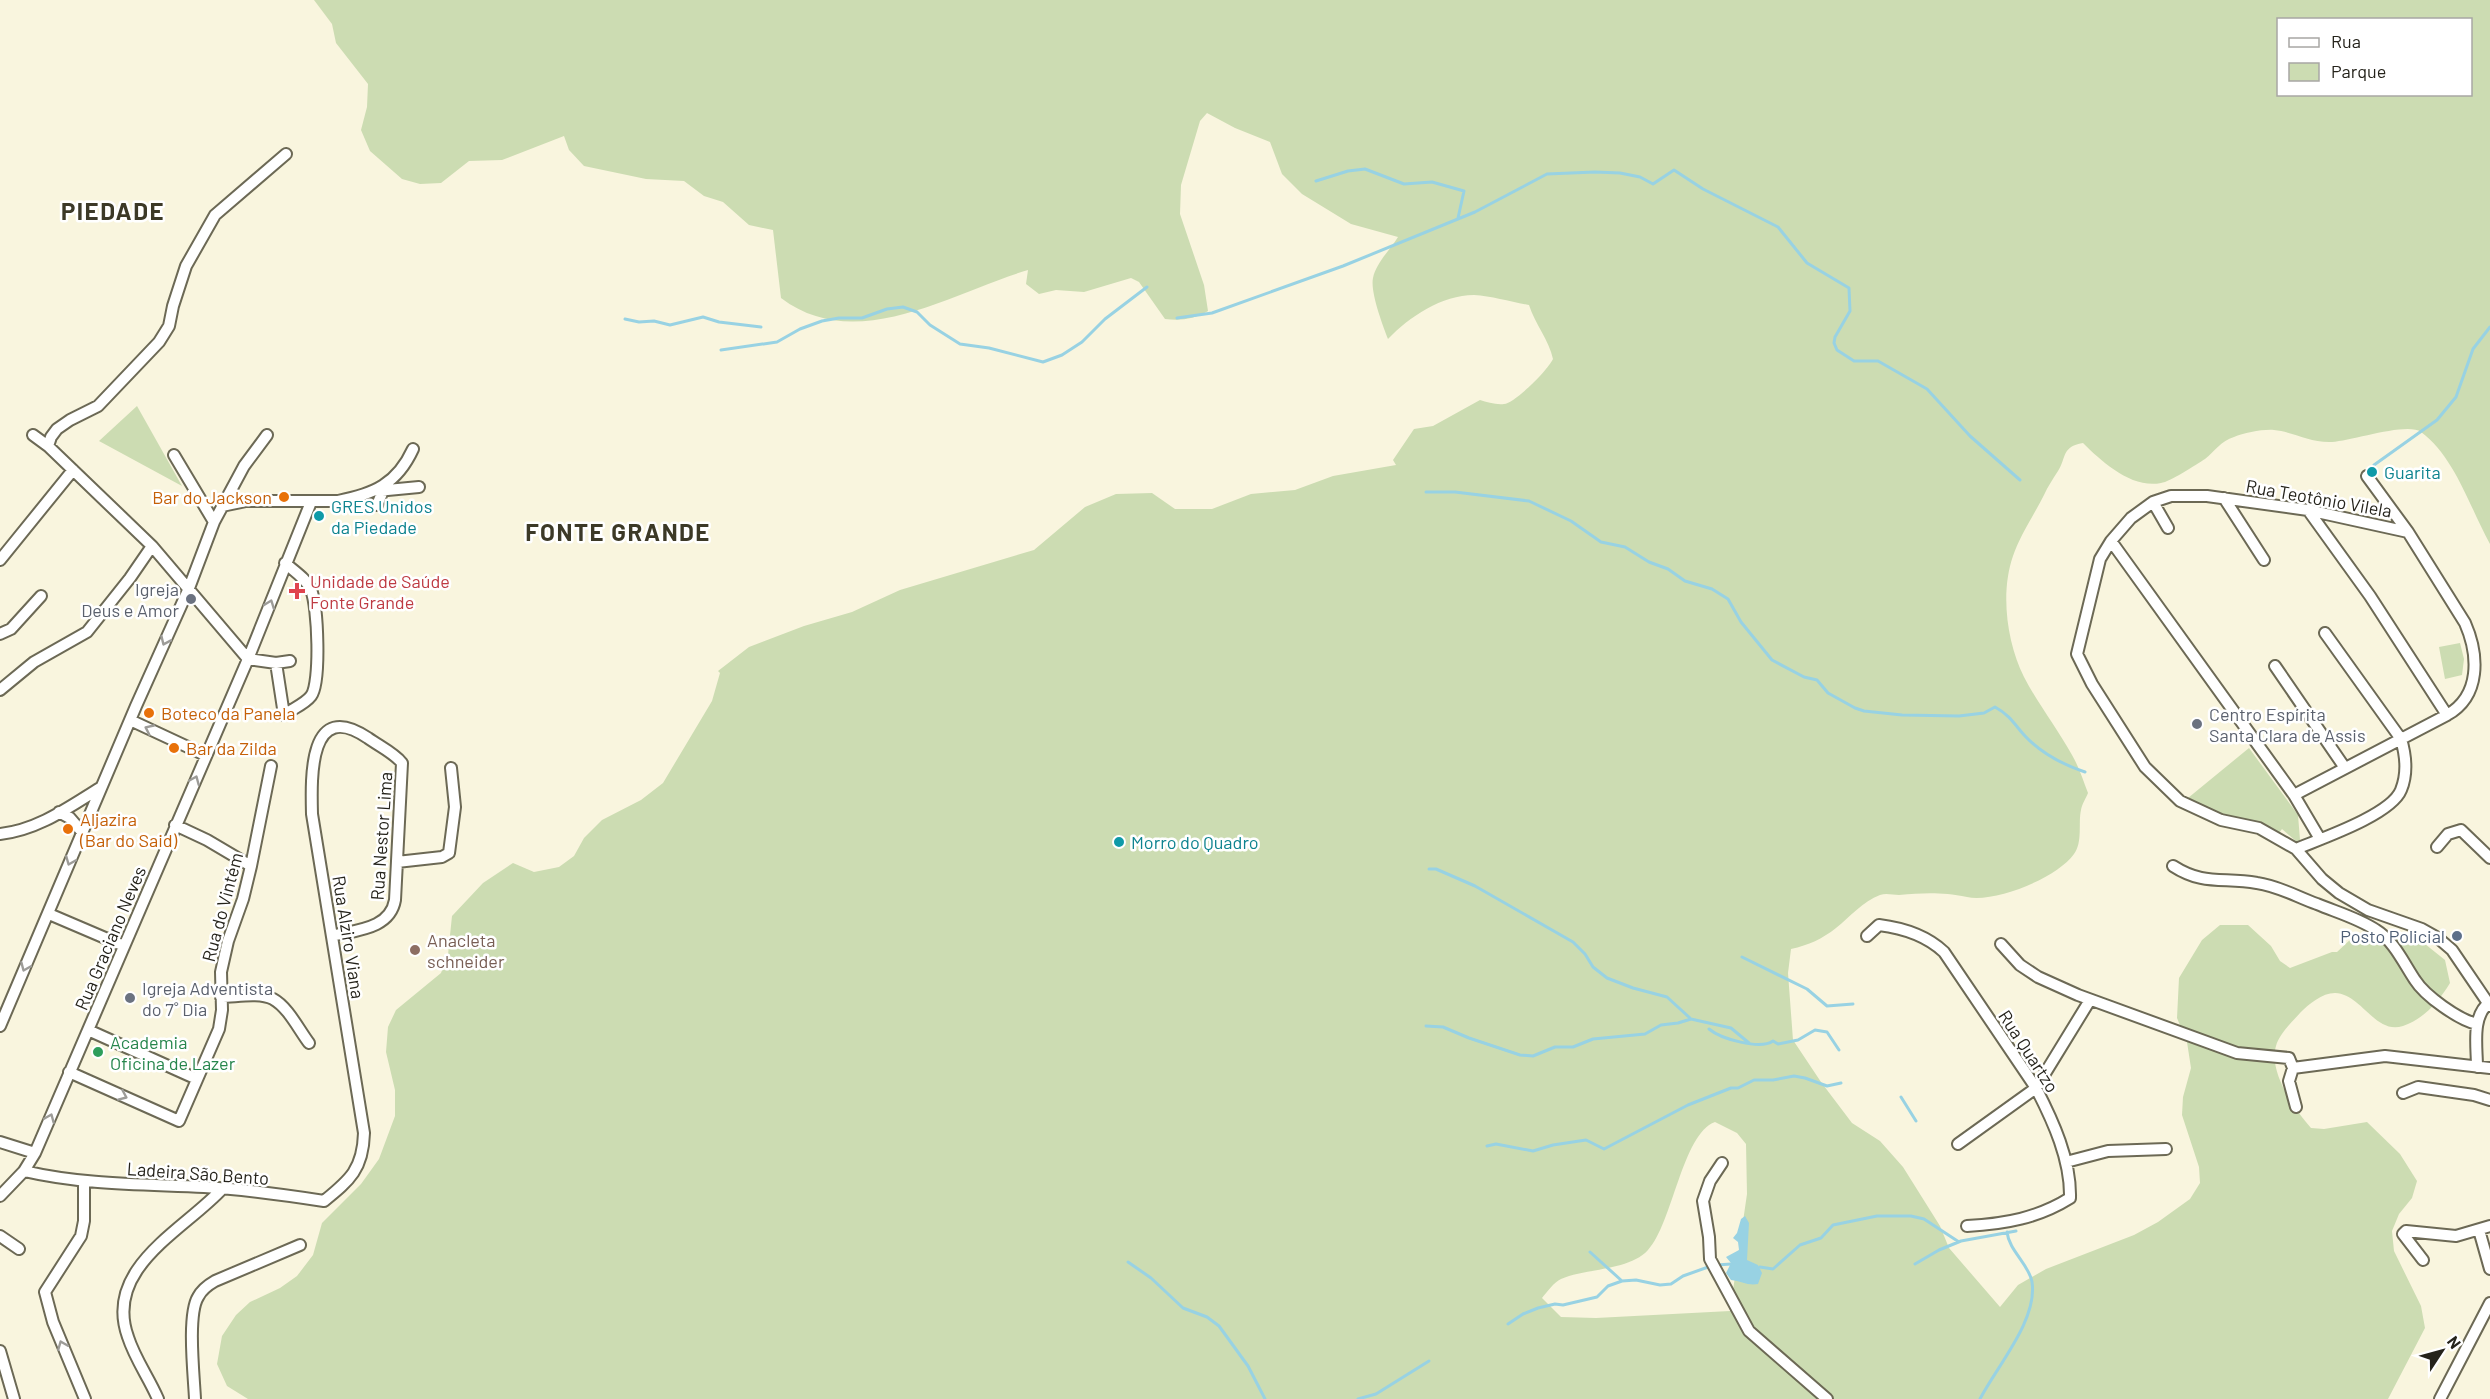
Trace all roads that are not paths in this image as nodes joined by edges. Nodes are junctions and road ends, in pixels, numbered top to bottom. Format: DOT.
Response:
graph roads {
  1 [pos="286,154"];
  2 [pos="33,435"];
  3 [pos="267,435"];
  4 [pos="50,442"];
  5 [pos="413,449"];
  6 [pos="174,455"];
  7 [pos="73,470"];
  8 [pos="2367,476"];
  9 [pos="419,487"];
  10 [pos="380,491"];
  11 [pos="2224,498"];
  12 [pos="311,502"];
  13 [pos="2153,502"];
  14 [pos="377,505"];
  15 [pos="222,506"];
  16 [pos="2308,510"];
  17 [pos="214,522"];
  18 [pos="2168,528"];
  19 [pos="2408,532"];
  20 [pos="2111,541"];
  21 [pos="152,546"];
  22 [pos="0,560"];
  23 [pos="2264,560"];
  24 [pos="285,563"];
  25 [pos="189,588"];
  26 [pos="41,596"];
  27 [pos="2325,633"];
  28 [pos="0,634"];
  29 [pos="248,659"];
  30 [pos="290,662"];
  31 [pos="276,663"];
  32 [pos="2275,666"];
  33 [pos="0,690"];
  34 [pos="2452,713"];
  35 [pos="130,720"];
  36 [pos="346,727"];
  37 [pos="2401,739"];
  38 [pos="205,755"];
  39 [pos="271,766"];
  40 [pos="450,768"];
  41 [pos="2345,768"];
  42 [pos="101,788"];
  43 [pos="2294,795"];
  44 [pos="60,812"];
  45 [pos="176,825"];
  46 [pos="82,832"];
  47 [pos="0,834"];
  48 [pos="2320,839"];
  49 [pos="2437,847"];
  50 [pos="2295,849"];
  51 [pos="2490,858"];
  52 [pos="397,862"];
  53 [pos="2173,866"];
  54 [pos="251,867"];
  55 [pos="49,914"];
  56 [pos="332,936"];
  57 [pos="1867,936"];
  58 [pos="2001,944"];
  59 [pos="123,946"];
  60 [pos="221,997"];
  61 [pos="2090,1000"];
  62 [pos="2489,1004"];
  63 [pos="2477,1024"];
  64 [pos="0,1026"];
  65 [pos="88,1030"];
  66 [pos="309,1043"];
  67 [pos="2477,1067"];
  68 [pos="2293,1068"];
  69 [pos="2490,1068"];
  70 [pos="69,1072"];
  71 [pos="197,1079"];
  72 [pos="2036,1088"];
  73 [pos="2403,1093"];
  74 [pos="2490,1100"];
  75 [pos="2296,1107"];
  76 [pos="0,1142"];
  77 [pos="1958,1144"];
  78 [pos="2166,1149"];
  79 [pos="35,1153"];
  80 [pos="2066,1162"];
  81 [pos="1722,1163"];
  82 [pos="356,1169"];
  83 [pos="24,1171"];
  84 [pos="84,1181"];
  85 [pos="222,1189"];
  86 [pos="0,1196"];
  87 [pos="1967,1226"];
  88 [pos="2490,1226"];
  89 [pos="2479,1230"];
  90 [pos="0,1236"];
  91 [pos="300,1245"];
  92 [pos="19,1249"];
  93 [pos="2423,1260"];
  94 [pos="2490,1269"];
  95 [pos="2490,1303"];
  96 [pos="0,1353"];
  97 [pos="14,1399"];
  98 [pos="85,1399"];
  99 [pos="158,1399"];
  100 [pos="195,1399"];
  101 [pos="1827,1399"];
  102 [pos="2440,1399"];
  1 -- 4 [label="street"];
  2 -- 4 [label="street"];
  3 -- 15 [label="street"];
  4 -- 7 [label="street"];
  5 -- 10 [label="street"];
  6 -- 17 [label="street"];
  7 -- 21 [label="street"];
  7 -- 22 [label="street"];
  8 -- 19 [label="street"];
  9 -- 10 [label="street"];
  10 -- 12 [label="street"];
  10 -- 14 [label="street"];
  11 -- 13 [label="street, Rua Teotônio Vilela"];
  11 -- 16 [label="street, Rua Teotônio Vilela"];
  11 -- 23 [label="street"];
  12 -- 15 [label="street"];
  12 -- 24 [label="street, Rua Graciano Neves"];
  13 -- 18 [label="street"];
  13 -- 20 [label="street, Rua Teotônio Vilela"];
  15 -- 17 [label="street"];
  16 -- 19 [label="street, Rua Teotônio Vilela"];
  16 -- 34 [label="street"];
  17 -- 25 [label="street"];
  19 -- 34 [label="street, Rua Teotônio Vilela"];
  20 -- 43 [label="street"];
  20 -- 50 [label="street, Rua Teotônio Vilela"];
  21 -- 25 [label="street"];
  21 -- 33 [label="street"];
  29 -- 24 [label="street, Rua Graciano Neves, one-way"];
  24 -- 31 [label="street"];
  25 -- 29 [label="street"];
  25 -- 35 [label="street, one-way"];
  26 -- 28 [label="street"];
  27 -- 37 [label="street"];
  29 -- 31 [label="street"];
  29 -- 38 [label="street, Rua Graciano Neves"];
  30 -- 31 [label="street"];
  32 -- 41 [label="street"];
  34 -- 37 [label="street"];
  38 -- 35 [label="street, one-way"];
  35 -- 42 [label="street"];
  36 -- 52 [label="street, Rua Nestor Lima"];
  36 -- 56 [label="street, Rua Alziro Viana"];
  37 -- 41 [label="street"];
  37 -- 48 [label="street"];
  45 -- 38 [label="street, Rua Graciano Neves, one-way"];
  39 -- 54 [label="street, Rua do Vintém"];
  40 -- 52 [label="street"];
  41 -- 43 [label="street"];
  42 -- 44 [label="street"];
  42 -- 46 [label="street"];
  43 -- 48 [label="street"];
  44 -- 46 [label="street"];
  44 -- 47 [label="street"];
  45 -- 54 [label="street"];
  45 -- 59 [label="street, Rua Graciano Neves"];
  46 -- 55 [label="street, one-way"];
  48 -- 50 [label="street"];
  49 -- 51 [label="street"];
  50 -- 62 [label="street, Rua Teotônio Vilela"];
  52 -- 56 [label="street, Rua Nestor Lima"];
  53 -- 63 [label="street"];
  54 -- 60 [label="street, Rua do Vintém"];
  55 -- 59 [label="street"];
  55 -- 64 [label="street, one-way"];
  56 -- 82 [label="street, Rua Alziro Viana"];
  57 -- 72 [label="street, Rua Quartzo"];
  58 -- 61 [label="street"];
  59 -- 65 [label="street, Rua Graciano Neves"];
  60 -- 66 [label="street"];
  60 -- 71 [label="street, Rua do Vintém"];
  61 -- 68 [label="street"];
  61 -- 72 [label="street"];
  62 -- 63 [label="street"];
  63 -- 67 [label="street"];
  65 -- 70 [label="street, Rua Graciano Neves"];
  65 -- 71 [label="street"];
  67 -- 68 [label="street"];
  67 -- 69 [label="street"];
  68 -- 75 [label="street"];
  70 -- 71 [label="street, Rua do Vintém, one-way"];
  79 -- 70 [label="street, Rua Graciano Neves, one-way"];
  72 -- 77 [label="street"];
  72 -- 80 [label="street, Rua Quartzo"];
  73 -- 74 [label="street"];
  76 -- 79 [label="street"];
  78 -- 80 [label="street"];
  79 -- 83 [label="street, Rua Graciano Neves"];
  80 -- 87 [label="street, Rua Quartzo"];
  81 -- 101 [label="street"];
  82 -- 85 [label="street, Ladeira São Bento"];
  83 -- 84 [label="street, Ladeira São Bento"];
  83 -- 86 [label="street, Rua Graciano Neves"];
  84 -- 85 [label="street, Ladeira São Bento"];
  98 -- 84 [label="street, one-way"];
  85 -- 99 [label="street"];
  88 -- 89 [label="street"];
  89 -- 93 [label="street"];
  89 -- 94 [label="street"];
  90 -- 92 [label="street"];
  91 -- 100 [label="street"];
  95 -- 102 [label="street"];
  96 -- 97 [label="street"];
}
